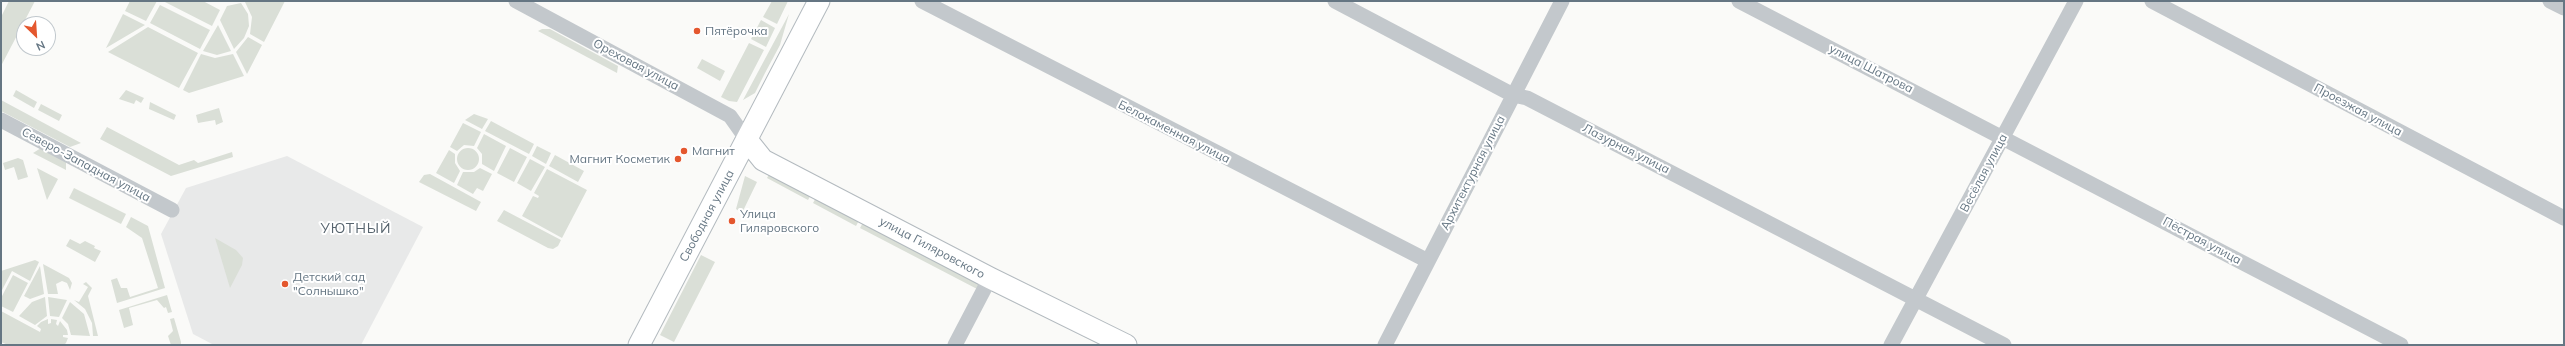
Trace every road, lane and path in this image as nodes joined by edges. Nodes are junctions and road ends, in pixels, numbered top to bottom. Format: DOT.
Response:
graph roads {
  1 [pos="516,1"];
  2 [pos="819,1"];
  3 [pos="922,1"];
  4 [pos="1334,1"];
  5 [pos="1562,1"];
  6 [pos="1739,1"];
  7 [pos="2076,1"];
  8 [pos="2152,1"];
  9 [pos="2550,1"];
  10 [pos="2564,8"];
  11 [pos="1513,95"];
  12 [pos="1,120"];
  13 [pos="2004,137"];
  14 [pos="747,140"];
  15 [pos="172,210"];
  16 [pos="2564,218"];
  17 [pos="1428,261"];
  18 [pos="990,278"];
  19 [pos="1916,300"];
  20 [pos="639,345"];
  21 [pos="955,345"];
  22 [pos="1126,345"];
  23 [pos="1385,345"];
  24 [pos="1892,345"];
  25 [pos="2004,345"];
  26 [pos="2401,345"];
  1 -- 14 [label="street, Ореховая улица"];
  2 -- 14 [label="street, Свободная улица"];
  3 -- 17 [label="street, Белокаменная улица"];
  4 -- 11 [label="street, Лазурная улица"];
  5 -- 11 [label="street, Архитектурная улица"];
  6 -- 13 [label="street, улица Шатрова"];
  7 -- 13 [label="street, Весёлая улица"];
  8 -- 16 [label="street, Проезжая улица"];
  9 -- 10 [label="street"];
  11 -- 17 [label="street, Архитектурная улица"];
  11 -- 19 [label="street, Лазурная улица"];
  12 -- 15 [label="street, Северо-Западная улица"];
  13 -- 19 [label="street, Весёлая улица"];
  13 -- 26 [label="street, Пёстрая улица"];
  14 -- 18 [label="street, улица Гиляровского"];
  14 -- 20 [label="street, Свободная улица"];
  17 -- 23 [label="street, Архитектурная улица"];
  18 -- 21 [label="street"];
  18 -- 22 [label="street, улица Гиляровского"];
  19 -- 24 [label="street, Весёлая улица"];
  19 -- 25 [label="street, Лазурная улица"];
}
